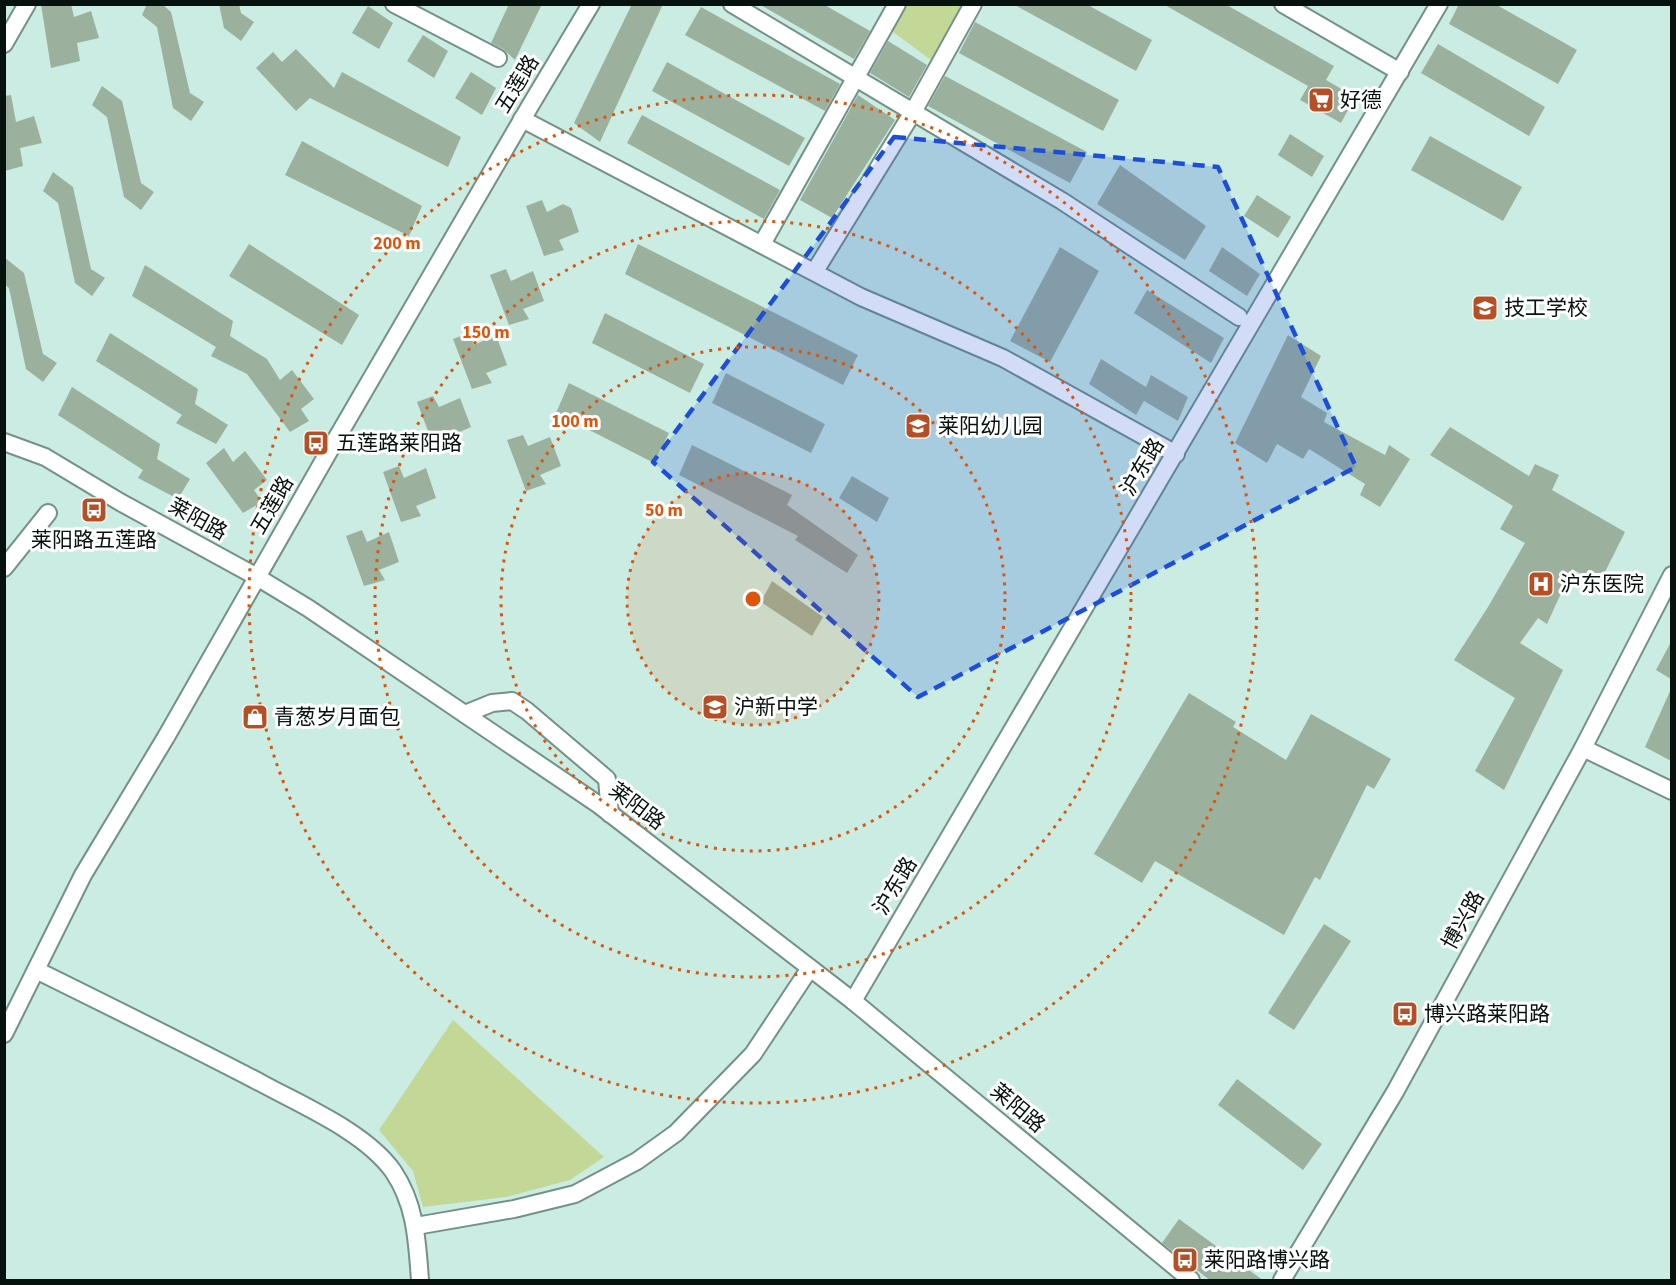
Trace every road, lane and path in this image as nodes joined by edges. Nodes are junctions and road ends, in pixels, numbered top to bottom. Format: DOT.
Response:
graph roads {
  1 [pos="27,4"];
  2 [pos="394,4"];
  3 [pos="591,4"];
  4 [pos="732,4"];
  5 [pos="897,4"];
  6 [pos="973,4"];
  7 [pos="1282,4"];
  8 [pos="1439,4"];
  9 [pos="4,44"];
  10 [pos="498,58"];
  11 [pos="1400,72"];
  12 [pos="855,77"];
  13 [pos="913,112"];
  14 [pos="522,119"];
  15 [pos="762,244"];
  16 [pos="815,272"];
  17 [pos="1239,317"];
  18 [pos="4,442"];
  19 [pos="1176,454"];
  20 [pos="48,513"];
  21 [pos="4,568"];
  22 [pos="1671,575"];
  23 [pos="257,577"];
  24 [pos="465,714"];
  25 [pos="1583,748"];
  26 [pos="1671,791"];
  27 [pos="610,814"];
  28 [pos="810,968"];
  29 [pos="36,970"];
  30 [pos="853,1001"];
  31 [pos="4,1034"];
  32 [pos="416,1226"];
  33 [pos="420,1281"];
  34 [pos="1191,1281"];
  35 [pos="1282,1281"];
  1 -- 9 [label="street"];
  2 -- 10 [label="street"];
  3 -- 14 [label="street, 五莲路"];
  4 -- 12 [label="street"];
  5 -- 12 [label="street"];
  6 -- 13 [label="street"];
  7 -- 11 [label="street"];
  8 -- 11 [label="street, 沪东路"];
  11 -- 19 [label="street, 沪东路"];
  12 -- 13 [label="street"];
  12 -- 15 [label="street"];
  13 -- 16 [label="street"];
  13 -- 17 [label="street"];
  14 -- 15 [label="street"];
  14 -- 23 [label="street, 五莲路"];
  15 -- 16 [label="street"];
  16 -- 19 [label="street"];
  18 -- 23 [label="street, 莱阳路"];
  19 -- 30 [label="street, 沪东路"];
  20 -- 21 [label="street"];
  22 -- 25 [label="street, 博兴路"];
  23 -- 24 [label="street, 莱阳路"];
  23 -- 29 [label="street, 五莲路"];
  24 -- 27 [label="street, 莱阳路"];
  24 -- 27 [label="street"];
  25 -- 26 [label="street"];
  25 -- 35 [label="street, 博兴路"];
  27 -- 28 [label="street, 莱阳路"];
  28 -- 30 [label="street, 莱阳路"];
  28 -- 32 [label="street"];
  29 -- 31 [label="street, 五莲路"];
  29 -- 32 [label="street"];
  30 -- 34 [label="street, 莱阳路"];
  32 -- 33 [label="street"];
}
